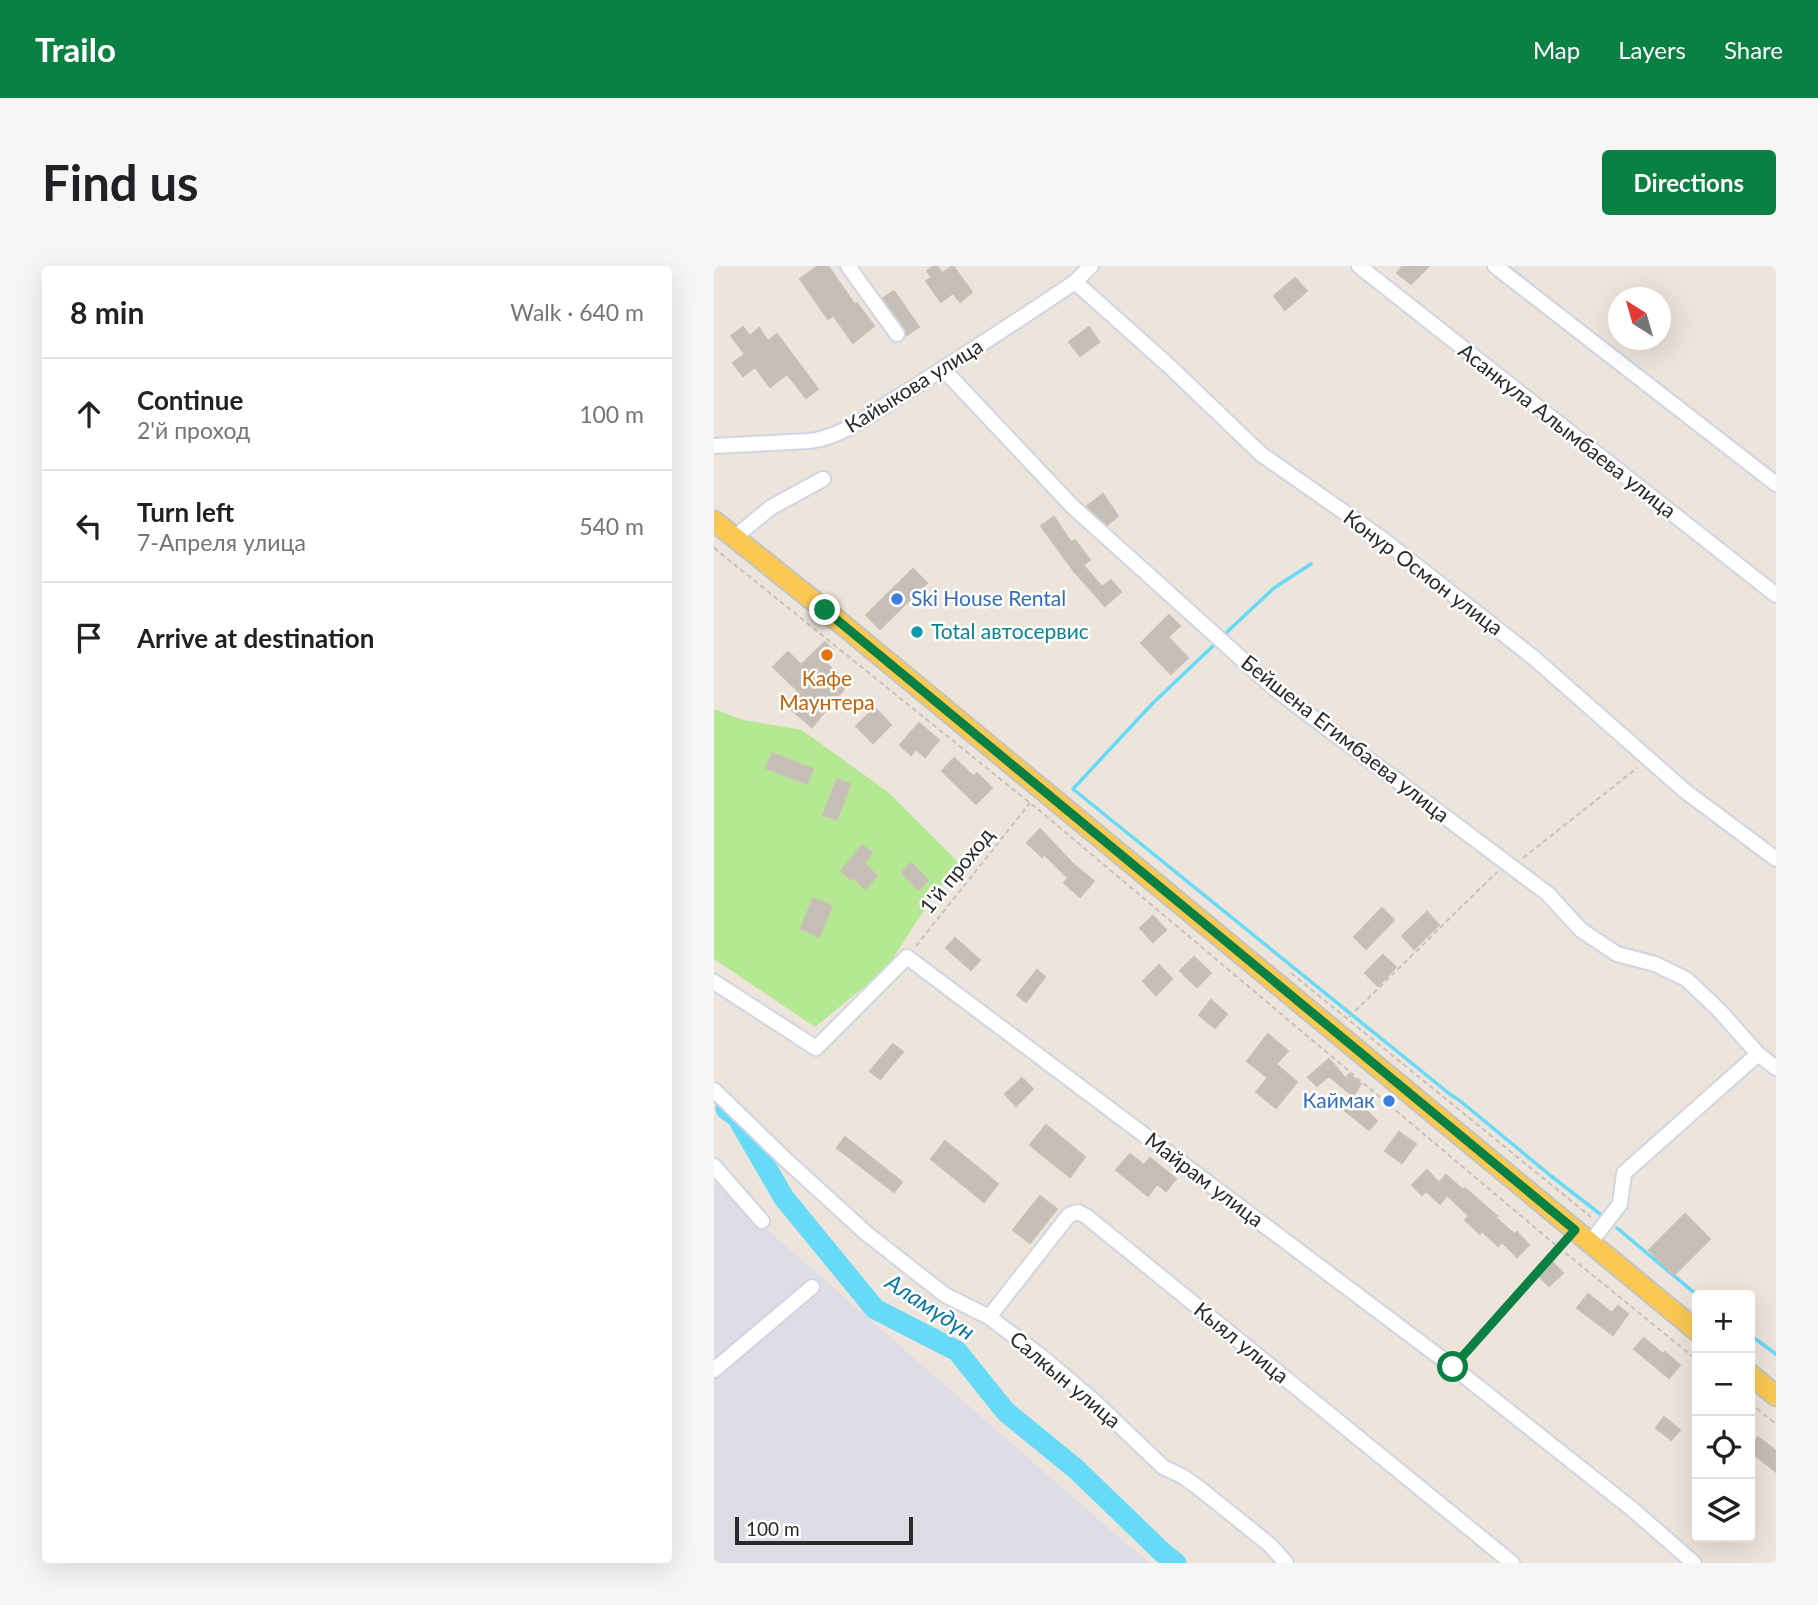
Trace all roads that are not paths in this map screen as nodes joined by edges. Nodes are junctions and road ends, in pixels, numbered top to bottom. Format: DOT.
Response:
graph roads {
  1 [pos="848,266"];
  2 [pos="1359,266"];
  3 [pos="1494,266"];
  4 [pos="1088,267"];
  5 [pos="1075,282"];
  6 [pos="897,334"];
  7 [pos="943,369"];
  8 [pos="714,446"];
  9 [pos="823,479"];
  10 [pos="1776,484"];
  11 [pos="714,521"];
  12 [pos="734,538"];
  13 [pos="1776,596"];
  14 [pos="1776,859"];
  15 [pos="714,982"];
  16 [pos="1758,1054"];
  17 [pos="1776,1068"];
  18 [pos="714,1090"];
  19 [pos="714,1166"];
  20 [pos="762,1221"];
  21 [pos="1590,1243"];
  22 [pos="812,1287"];
  23 [pos="989,1317"];
  24 [pos="1692,1327"];
  25 [pos="714,1370"];
  26 [pos="1755,1378"];
  27 [pos="1776,1396"];
  28 [pos="1286,1563"];
  29 [pos="1512,1563"];
  30 [pos="1694,1563"];
  1 -- 6 [label="street"];
  2 -- 13 [label="street, Асанкула Алымбаева улица"];
  3 -- 10 [label="street"];
  4 -- 5 [label="street, Кайыкова улица"];
  5 -- 7 [label="street, Кайыкова улица"];
  5 -- 14 [label="street, Конур Осмон улица"];
  7 -- 8 [label="street, Кайыкова улица"];
  7 -- 16 [label="street, Бейшена Егимбаева улица"];
  9 -- 12 [label="street"];
  11 -- 12 [label="main road"];
  12 -- 21 [label="main road"];
  15 -- 30 [label="street, Майрам улица"];
  16 -- 17 [label="street, Бейшена Егимбаева улица"];
  16 -- 21 [label="street"];
  18 -- 23 [label="street, Салкын улица"];
  19 -- 20 [label="street"];
  21 -- 24 [label="main road"];
  22 -- 25 [label="street"];
  23 -- 28 [label="street, Салкын улица"];
  23 -- 29 [label="street, Кыял улица"];
  26 -- 27 [label="main road"];
}
